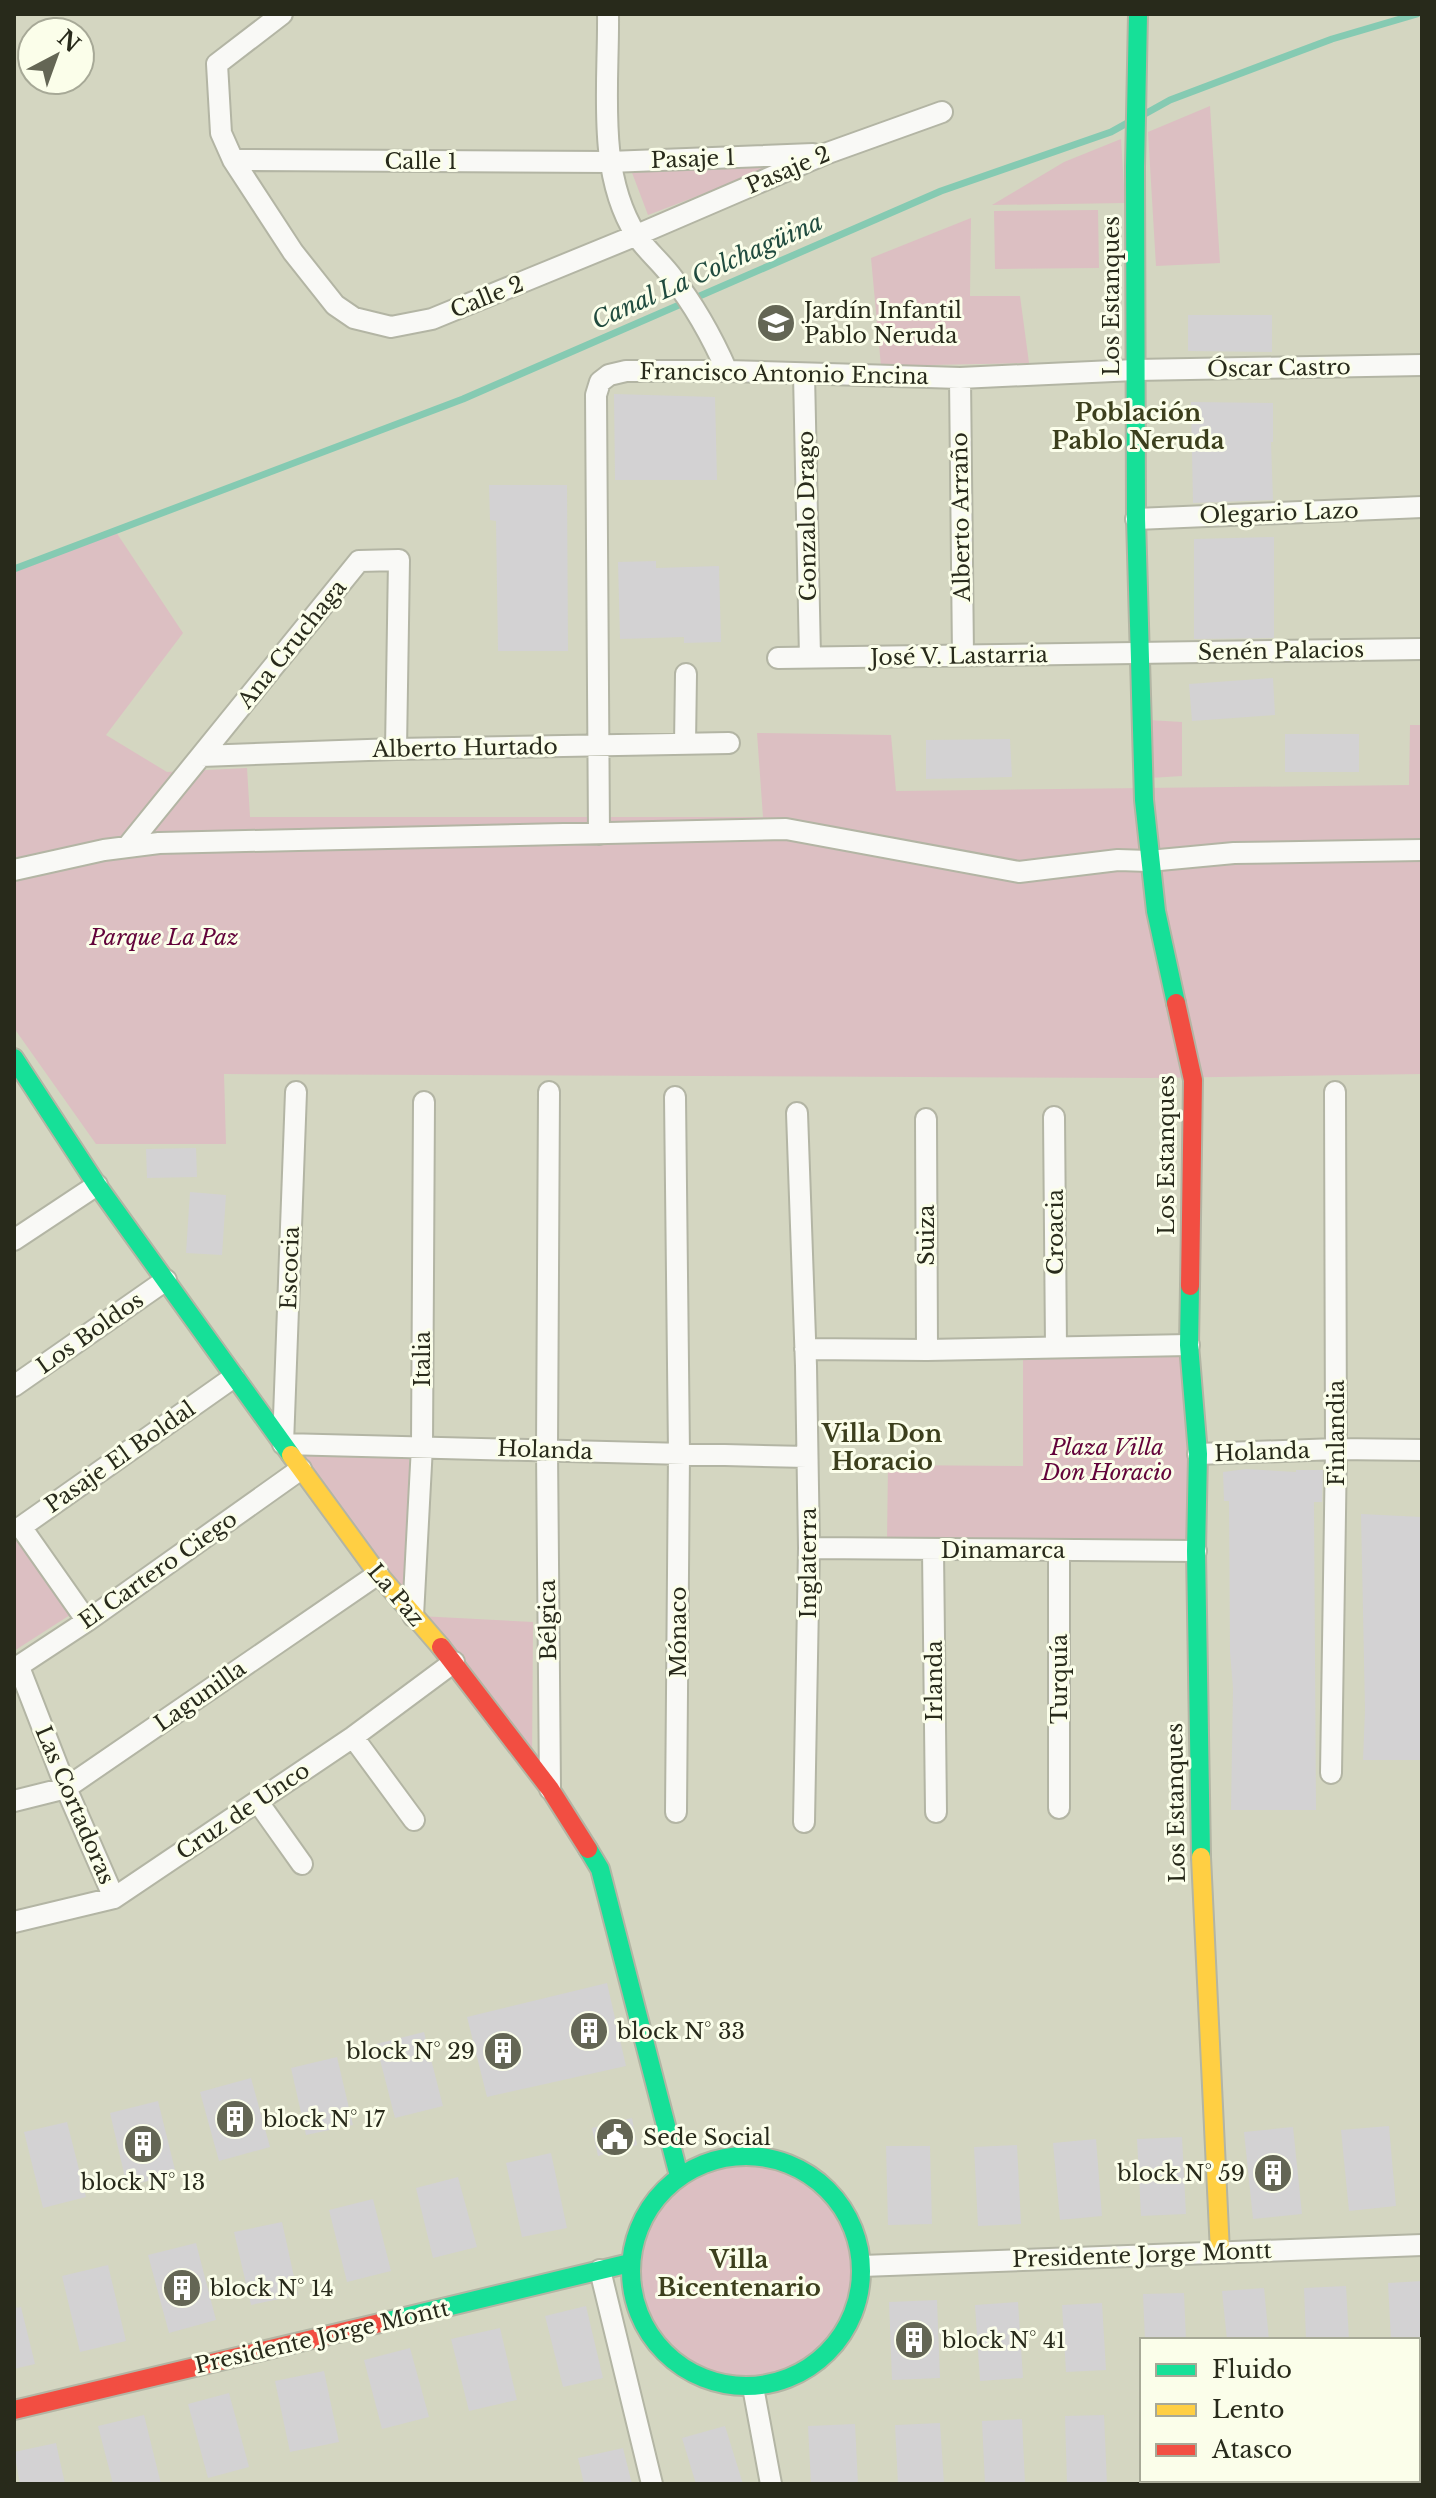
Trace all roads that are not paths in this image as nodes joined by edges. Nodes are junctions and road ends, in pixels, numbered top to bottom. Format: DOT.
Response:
graph roads {
  1 [pos="282,14"];
  2 [pos="608,14"];
  3 [pos="1138,14"];
  4 [pos="942,112"];
  5 [pos="825,154"];
  6 [pos="233,160"];
  7 [pos="609,162"];
  8 [pos="637,235"];
  9 [pos="1422,365"];
  10 [pos="1135,370"];
  11 [pos="727,371"];
  12 [pos="804,374"];
  13 [pos="960,378"];
  14 [pos="1422,507"];
  15 [pos="1136,519"];
  16 [pos="1422,649"];
  17 [pos="1139,654"];
  18 [pos="963,656"];
  19 [pos="810,657"];
  20 [pos="778,658"];
  21 [pos="686,674"];
  22 [pos="729,743"];
  23 [pos="685,744"];
  24 [pos="600,745"];
  25 [pos="396,749"];
  26 [pos="201,756"];
  27 [pos="599,834"];
  28 [pos="127,847"];
  29 [pos="1422,850"];
  30 [pos="1149,861"];
  31 [pos="14,870"];
  32 [pos="17,1070"];
  33 [pos="296,1092"];
  34 [pos="549,1092"];
  35 [pos="1335,1092"];
  36 [pos="675,1097"];
  37 [pos="424,1102"];
  38 [pos="797,1113"];
  39 [pos="1054,1117"];
  40 [pos="926,1119"];
  41 [pos="97,1185"];
  42 [pos="14,1240"];
  43 [pos="166,1280"];
  44 [pos="1189,1345"];
  45 [pos="1056,1347"];
  46 [pos="805,1349"];
  47 [pos="927,1350"];
  48 [pos="234,1377"];
  49 [pos="14,1386"];
  50 [pos="283,1444"];
  51 [pos="422,1446"];
  52 [pos="1336,1449"];
  53 [pos="547,1450"];
  54 [pos="1422,1450"];
  55 [pos="679,1453"];
  56 [pos="1198,1454"];
  57 [pos="807,1457"];
  58 [pos="301,1469"];
  59 [pos="809,1548"];
  60 [pos="933,1550"];
  61 [pos="1059,1550"];
  62 [pos="1196,1551"];
  63 [pos="378,1574"];
  64 [pos="413,1616"];
  65 [pos="87,1621"];
  66 [pos="454,1662"];
  67 [pos="17,1668"];
  68 [pos="353,1737"];
  69 [pos="1331,1773"];
  70 [pos="66,1788"];
  71 [pos="550,1789"];
  72 [pos="14,1801"];
  73 [pos="258,1802"];
  74 [pos="1059,1808"];
  75 [pos="676,1812"];
  76 [pos="936,1812"];
  77 [pos="414,1820"];
  78 [pos="804,1822"];
  79 [pos="302,1864"];
  80 [pos="114,1898"];
  81 [pos="14,1922"];
  82 [pos="679,2176"];
  83 [pos="1422,2245"];
  84 [pos="1220,2252"];
  85 [pos="630,2263"];
  86 [pos="862,2266"];
  87 [pos="600,2270"];
  88 [pos="753,2387"];
  89 [pos="14,2410"];
  90 [pos="652,2484"];
  91 [pos="771,2484"];
  1 -- 6 [label="street"];
  2 -- 7 [label="street"];
  3 -- 10 [label="street, Los Estanques"];
  4 -- 5 [label="street, Pasaje 2"];
  5 -- 7 [label="street, Pasaje 1"];
  5 -- 8 [label="street, Pasaje 2"];
  6 -- 7 [label="street, Calle 1"];
  6 -- 8 [label="street, Calle 2"];
  7 -- 8 [label="street"];
  8 -- 11 [label="street"];
  9 -- 10 [label="street, Óscar Castro"];
  10 -- 13 [label="street, Francisco Antonio Encina"];
  10 -- 15 [label="street, Los Estanques"];
  11 -- 12 [label="street, Francisco Antonio Encina"];
  11 -- 24 [label="street, Francisco Antonio Encina"];
  12 -- 13 [label="street, Francisco Antonio Encina"];
  12 -- 19 [label="street, Gonzalo Drago"];
  13 -- 18 [label="street, Alberto Arraño"];
  14 -- 15 [label="street, Olegario Lazo"];
  15 -- 17 [label="street, Los Estanques"];
  16 -- 17 [label="street, Senén Palacios"];
  17 -- 18 [label="street, José V. Lastarria"];
  17 -- 30 [label="street, Los Estanques"];
  18 -- 19 [label="street, José V. Lastarria"];
  19 -- 20 [label="street, José V. Lastarria"];
  21 -- 23 [label="street"];
  22 -- 23 [label="street, Alberto Hurtado"];
  23 -- 24 [label="street, Alberto Hurtado"];
  24 -- 25 [label="street, Alberto Hurtado"];
  24 -- 27 [label="street, Francisco Antonio Encina"];
  25 -- 26 [label="street, Alberto Hurtado"];
  25 -- 26 [label="street, Ana Cruchaga"];
  26 -- 28 [label="street"];
  27 -- 28 [label="street"];
  27 -- 30 [label="street"];
  28 -- 31 [label="street"];
  29 -- 30 [label="street"];
  30 -- 44 [label="street, Los Estanques"];
  32 -- 41 [label="street, La Paz"];
  33 -- 50 [label="street, Escocia"];
  34 -- 53 [label="street, Bélgica"];
  35 -- 52 [label="street, Finlandia"];
  36 -- 55 [label="street, Mónaco"];
  37 -- 51 [label="street, Italia"];
  38 -- 46 [label="street, Inglaterra"];
  39 -- 45 [label="street, Croacia"];
  40 -- 47 [label="street, Suiza"];
  41 -- 42 [label="street"];
  41 -- 43 [label="street, La Paz"];
  43 -- 48 [label="street, La Paz"];
  43 -- 49 [label="street, Los Boldos"];
  44 -- 45 [label="street"];
  44 -- 56 [label="street, Los Estanques"];
  45 -- 47 [label="street"];
  46 -- 47 [label="street"];
  46 -- 57 [label="street, Inglaterra"];
  48 -- 50 [label="street, La Paz"];
  48 -- 65 [label="street, Pasaje El Boldal"];
  50 -- 51 [label="street, Holanda"];
  50 -- 58 [label="street, La Paz"];
  51 -- 53 [label="street, Holanda"];
  51 -- 64 [label="street, Italia"];
  52 -- 54 [label="street, Holanda"];
  52 -- 56 [label="street, Holanda"];
  52 -- 69 [label="street, Finlandia"];
  53 -- 55 [label="street, Holanda"];
  53 -- 71 [label="street, Bélgica"];
  55 -- 57 [label="street, Holanda"];
  55 -- 75 [label="street, Mónaco"];
  56 -- 62 [label="street, Los Estanques"];
  57 -- 59 [label="street, Inglaterra"];
  58 -- 63 [label="street, La Paz"];
  58 -- 65 [label="street, El Cartero Ciego"];
  59 -- 60 [label="street, Dinamarca"];
  59 -- 78 [label="street, Inglaterra"];
  60 -- 61 [label="street, Dinamarca"];
  60 -- 76 [label="street, Irlanda"];
  61 -- 62 [label="street, Dinamarca"];
  61 -- 74 [label="street, Turquía"];
  62 -- 84 [label="street, Los Estanques"];
  63 -- 64 [label="street, La Paz"];
  63 -- 70 [label="street, Lagunilla"];
  64 -- 66 [label="street, La Paz"];
  65 -- 67 [label="street, El Cartero Ciego"];
  66 -- 68 [label="street, Cruz de Unco"];
  66 -- 71 [label="street, La Paz"];
  67 -- 70 [label="street, Las Cortadoras"];
  68 -- 73 [label="street, Cruz de Unco"];
  68 -- 77 [label="street"];
  70 -- 72 [label="street, Lagunilla"];
  70 -- 80 [label="street, Las Cortadoras"];
  71 -- 82 [label="street, La Paz"];
  73 -- 79 [label="street"];
  73 -- 80 [label="street, Cruz de Unco"];
  80 -- 81 [label="street, Cruz de Unco"];
  82 -- 85 [label="street"];
  82 -- 86 [label="street"];
  83 -- 84 [label="street, Presidente Jorge Montt"];
  84 -- 86 [label="street, Presidente Jorge Montt"];
  85 -- 87 [label="street, Presidente Jorge Montt"];
  85 -- 88 [label="street"];
  86 -- 88 [label="street"];
  87 -- 89 [label="street, Presidente Jorge Montt"];
  87 -- 90 [label="street"];
  88 -- 91 [label="street"];
}
